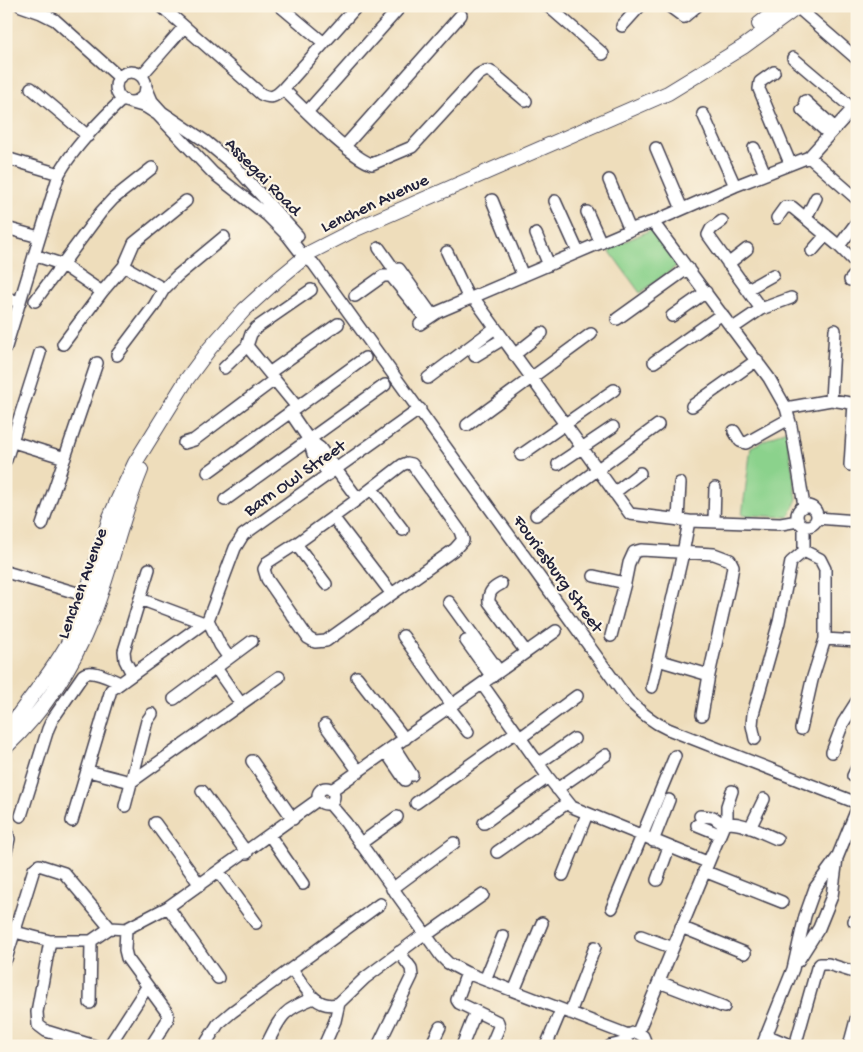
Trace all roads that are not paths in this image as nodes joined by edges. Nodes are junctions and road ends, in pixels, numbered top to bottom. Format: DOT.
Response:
graph roads {
  1 [pos="21,6"];
  2 [pos="161,6"];
  3 [pos="280,6"];
  4 [pos="357,6"];
  5 [pos="401,6"];
  6 [pos="548,6"];
  7 [pos="640,6"];
  8 [pos="669,6"];
  9 [pos="697,6"];
  10 [pos="782,6"];
  11 [pos="800,7"];
  12 [pos="461,15"];
  13 [pos="622,26"];
  14 [pos="184,27"];
  15 [pos="324,43"];
  16 [pos="857,50"];
  17 [pos="603,54"];
  18 [pos="793,58"];
  19 [pos="857,59"];
  20 [pos="774,72"];
  21 [pos="120,78"];
  22 [pos="144,82"];
  23 [pos="831,82"];
  24 [pos="31,88"];
  25 [pos="283,89"];
  26 [pos="656,96"];
  27 [pos="126,101"];
  28 [pos="526,101"];
  29 [pos="804,105"];
  30 [pos="855,105"];
  31 [pos="763,110"];
  32 [pos="307,112"];
  33 [pos="706,116"];
  34 [pos="832,131"];
  35 [pos="88,136"];
  36 [pos="345,146"];
  37 [pos="656,148"];
  38 [pos="754,148"];
  39 [pos="809,157"];
  40 [pos="6,158"];
  41 [pos="788,164"];
  42 [pos="235,166"];
  43 [pos="152,168"];
  44 [pos="59,174"];
  45 [pos="765,174"];
  46 [pos="609,180"];
  47 [pos="221,181"];
  48 [pos="737,185"];
  49 [pos="619,192"];
  50 [pos="855,194"];
  51 [pos="816,198"];
  52 [pos="492,200"];
  53 [pos="186,201"];
  54 [pos="555,201"];
  55 [pos="682,209"];
  56 [pos="587,212"];
  57 [pos="777,218"];
  58 [pos="806,218"];
  59 [pos="722,221"];
  60 [pos="653,222"];
  61 [pos="857,222"];
  62 [pos="6,228"];
  63 [pos="632,229"];
  64 [pos="536,234"];
  65 [pos="826,234"];
  66 [pos="39,237"];
  67 [pos="224,237"];
  68 [pos="601,243"];
  69 [pos="839,246"];
  70 [pos="379,248"];
  71 [pos="747,250"];
  72 [pos="812,251"];
  73 [pos="447,252"];
  74 [pos="578,252"];
  75 [pos="34,255"];
  76 [pos="310,257"];
  77 [pos="394,262"];
  78 [pos="61,264"];
  79 [pos="728,264"];
  80 [pos="857,264"];
  81 [pos="550,265"];
  82 [pos="124,266"];
  83 [pos="688,268"];
  84 [pos="773,274"];
  85 [pos="524,276"];
  86 [pos="164,289"];
  87 [pos="748,289"];
  88 [pos="311,290"];
  89 [pos="102,292"];
  90 [pos="706,292"];
  91 [pos="355,296"];
  92 [pos="6,298"];
  93 [pos="471,298"];
  94 [pos="791,298"];
  95 [pos="35,301"];
  96 [pos="20,302"];
  97 [pos="761,309"];
  98 [pos="724,315"];
  99 [pos="672,316"];
  100 [pos="426,319"];
  101 [pos="617,319"];
  102 [pos="338,324"];
  103 [pos="733,328"];
  104 [pos="542,333"];
  105 [pos="832,333"];
  106 [pos="499,334"];
  107 [pos="591,334"];
  108 [pos="693,342"];
  109 [pos="63,344"];
  110 [pos="248,346"];
  111 [pos="6,347"];
  112 [pos="40,353"];
  113 [pos="117,355"];
  114 [pos="514,355"];
  115 [pos="475,356"];
  116 [pos="365,358"];
  117 [pos="757,360"];
  118 [pos="654,362"];
  119 [pos="97,363"];
  120 [pos="224,368"];
  121 [pos="272,376"];
  122 [pos="531,379"];
  123 [pos="430,380"];
  124 [pos="385,385"];
  125 [pos="614,390"];
  126 [pos="828,401"];
  127 [pos="855,403"];
  128 [pos="692,406"];
  129 [pos="420,409"];
  130 [pos="294,410"];
  131 [pos="788,414"];
  132 [pos="467,425"];
  133 [pos="564,425"];
  134 [pos="658,425"];
  135 [pos="613,427"];
  136 [pos="734,431"];
  137 [pos="9,440"];
  138 [pos="310,440"];
  139 [pos="184,443"];
  140 [pos="857,447"];
  141 [pos="582,449"];
  142 [pos="520,455"];
  143 [pos="65,458"];
  144 [pos="6,460"];
  145 [pos="558,464"];
  146 [pos="598,471"];
  147 [pos="208,472"];
  148 [pos="332,472"];
  149 [pos="640,472"];
  150 [pos="680,483"];
  151 [pos="372,488"];
  152 [pos="715,488"];
  153 [pos="614,493"];
  154 [pos="358,499"];
  155 [pos="225,500"];
  156 [pos="804,506"];
  157 [pos="536,516"];
  158 [pos="333,517"];
  159 [pos="817,518"];
  160 [pos="683,520"];
  161 [pos="857,521"];
  162 [pos="714,522"];
  163 [pos="801,524"];
  164 [pos="42,525"];
  165 [pos="403,530"];
  166 [pos="296,544"];
  167 [pos="804,551"];
  168 [pos="683,553"];
  169 [pos="148,569"];
  170 [pos="6,572"];
  171 [pos="594,576"];
  172 [pos="625,582"];
  173 [pos="326,584"];
  174 [pos="501,584"];
  175 [pos="392,594"];
  176 [pos="92,597"];
  177 [pos="140,599"];
  178 [pos="449,602"];
  179 [pos="206,622"];
  180 [pos="556,631"];
  181 [pos="403,636"];
  182 [pos="611,636"];
  183 [pos="825,639"];
  184 [pos="252,641"];
  185 [pos="466,641"];
  186 [pos="857,641"];
  187 [pos="526,652"];
  188 [pos="229,658"];
  189 [pos="658,660"];
  190 [pos="216,668"];
  191 [pos="132,674"];
  192 [pos="709,675"];
  193 [pos="279,677"];
  194 [pos="357,677"];
  195 [pos="491,677"];
  196 [pos="120,683"];
  197 [pos="652,687"];
  198 [pos="577,696"];
  199 [pos="174,699"];
  200 [pos="857,701"];
  201 [pos="241,704"];
  202 [pos="451,706"];
  203 [pos="152,714"];
  204 [pos="702,715"];
  205 [pos="325,725"];
  206 [pos="6,728"];
  207 [pos="800,729"];
  208 [pos="468,732"];
  209 [pos="518,735"];
  210 [pos="755,738"];
  211 [pos="405,739"];
  212 [pos="574,739"];
  213 [pos="6,747"];
  214 [pos="390,750"];
  215 [pos="832,752"];
  216 [pos="606,755"];
  217 [pos="675,756"];
  218 [pos="252,761"];
  219 [pos="539,763"];
  220 [pos="88,771"];
  221 [pos="359,772"];
  222 [pos="673,776"];
  223 [pos="408,777"];
  224 [pos="548,777"];
  225 [pos="131,782"];
  226 [pos="557,788"];
  227 [pos="202,790"];
  228 [pos="732,791"];
  229 [pos="764,799"];
  230 [pos="669,800"];
  231 [pos="324,801"];
  232 [pos="416,803"];
  233 [pos="567,803"];
  234 [pos="857,803"];
  235 [pos="125,806"];
  236 [pos="857,810"];
  237 [pos="587,814"];
  238 [pos="22,816"];
  239 [pos="397,817"];
  240 [pos="293,819"];
  241 [pos="699,821"];
  242 [pos="72,822"];
  243 [pos="155,823"];
  244 [pos="484,823"];
  245 [pos="723,827"];
  246 [pos="6,828"];
  247 [pos="750,828"];
  248 [pos="272,834"];
  249 [pos="648,839"];
  250 [pos="777,839"];
  251 [pos="454,843"];
  252 [pos="360,844"];
  253 [pos="669,847"];
  254 [pos="6,852"];
  255 [pos="247,852"];
  256 [pos="497,852"];
  257 [pos="837,858"];
  258 [pos="299,866"];
  259 [pos="704,870"];
  260 [pos="219,872"];
  261 [pos="562,875"];
  262 [pos="657,880"];
  263 [pos="303,884"];
  264 [pos="200,886"];
  265 [pos="815,888"];
  266 [pos="392,889"];
  267 [pos="483,895"];
  268 [pos="832,896"];
  269 [pos="763,901"];
  270 [pos="782,902"];
  271 [pos="380,904"];
  272 [pos="168,907"];
  273 [pos="612,908"];
  274 [pos="256,923"];
  275 [pos="542,923"];
  276 [pos="131,927"];
  277 [pos="681,927"];
  278 [pos="110,928"];
  279 [pos="15,932"];
  280 [pos="425,935"];
  281 [pos="503,936"];
  282 [pos="641,936"];
  283 [pos="50,941"];
  284 [pos="91,941"];
  285 [pos="595,947"];
  286 [pos="673,948"];
  287 [pos="399,952"];
  288 [pos="745,953"];
  289 [pos="6,959"];
  290 [pos="793,968"];
  291 [pos="292,969"];
  292 [pos="467,973"];
  293 [pos="857,973"];
  294 [pos="218,978"];
  295 [pos="486,980"];
  296 [pos="659,982"];
  297 [pos="146,987"];
  298 [pos="514,991"];
  299 [pos="314,998"];
  300 [pos="90,1003"];
  301 [pos="339,1003"];
  302 [pos="724,1007"];
  303 [pos="476,1011"];
  304 [pos="565,1012"];
  305 [pos="857,1016"];
  306 [pos="440,1027"];
  307 [pos="630,1039"];
  308 [pos="764,1040"];
  309 [pos="154,1043"];
  310 [pos="433,1045"];
  311 [pos="645,1045"];
  312 [pos="95,1046"];
  313 [pos="109,1046"];
  314 [pos="204,1046"];
  315 [pos="266,1046"];
  316 [pos="324,1046"];
  317 [pos="378,1046"];
  318 [pos="462,1046"];
  319 [pos="491,1046"];
  320 [pos="546,1046"];
  321 [pos="610,1046"];
  322 [pos="794,1046"];
  323 [pos="849,1046"];
  1 -- 21 [label="street"];
  2 -- 14 [label="street"];
  3 -- 15 [label="street"];
  4 -- 15 [label="street"];
  5 -- 32 [label="street"];
  6 -- 17 [label="street"];
  7 -- 13 [label="street"];
  8 -- 9 [label="street"];
  10 -- 26 [label="main road, Lenchen Avenue"];
  11 -- 16 [label="street"];
  11 -- 19 [label="street"];
  11 -- 26 [label="main road, Lenchen Avenue"];
  12 -- 36 [label="street"];
  14 -- 22 [label="street"];
  14 -- 25 [label="street"];
  15 -- 25 [label="street"];
  18 -- 30 [label="street"];
  20 -- 41 [label="street"];
  21 -- 22 [label="street"];
  21 -- 27 [label="street"];
  22 -- 27 [label="street"];
  22 -- 42 [label="street, Assegai Road"];
  23 -- 30 [label="street"];
  24 -- 35 [label="street"];
  25 -- 32 [label="street"];
  26 -- 76 [label="main road, Lenchen Avenue"];
  27 -- 35 [label="street"];
  27 -- 47 [label="street, Assegai Road"];
  28 -- 36 [label="street"];
  29 -- 34 [label="street"];
  30 -- 34 [label="street"];
  31 -- 41 [label="street"];
  32 -- 36 [label="street"];
  33 -- 48 [label="street"];
  34 -- 39 [label="street"];
  35 -- 44 [label="street"];
  37 -- 55 [label="street"];
  38 -- 45 [label="street"];
  39 -- 41 [label="street"];
  39 -- 50 [label="street"];
  40 -- 44 [label="street"];
  41 -- 45 [label="street"];
  42 -- 47 [label="street"];
  42 -- 76 [label="street, Assegai Road"];
  43 -- 78 [label="street"];
  44 -- 66 [label="street"];
  45 -- 48 [label="street"];
  46 -- 63 [label="street"];
  47 -- 76 [label="street, Assegai Road"];
  48 -- 55 [label="street"];
  49 -- 63 [label="street"];
  51 -- 58 [label="street"];
  52 -- 85 [label="street"];
  53 -- 82 [label="street"];
  54 -- 74 [label="street"];
  55 -- 60 [label="street"];
  56 -- 68 [label="street"];
  57 -- 58 [label="street"];
  58 -- 65 [label="street"];
  59 -- 79 [label="street"];
  60 -- 63 [label="street"];
  60 -- 83 [label="street"];
  61 -- 69 [label="street"];
  62 -- 66 [label="street"];
  63 -- 68 [label="street"];
  64 -- 81 [label="street"];
  65 -- 69 [label="street"];
  65 -- 72 [label="street"];
  66 -- 75 [label="street"];
  67 -- 86 [label="street"];
  68 -- 74 [label="street"];
  69 -- 80 [label="street"];
  70 -- 100 [label="street"];
  71 -- 79 [label="street"];
  73 -- 93 [label="street"];
  74 -- 81 [label="street"];
  75 -- 78 [label="street"];
  75 -- 96 [label="street"];
  76 -- 129 [label="street, Fouriesburg Street"];
  76 -- 176 [label="main road, Lenchen Avenue"];
  77 -- 100 [label="street"];
  78 -- 89 [label="street"];
  78 -- 95 [label="street"];
  79 -- 87 [label="street"];
  81 -- 85 [label="street"];
  82 -- 86 [label="street"];
  82 -- 89 [label="street"];
  83 -- 90 [label="street"];
  83 -- 101 [label="street"];
  84 -- 87 [label="street"];
  85 -- 93 [label="street"];
  86 -- 113 [label="street"];
  87 -- 97 [label="street"];
  88 -- 110 [label="street"];
  89 -- 109 [label="street"];
  90 -- 98 [label="street"];
  90 -- 99 [label="street"];
  91 -- 100 [label="street"];
  92 -- 96 [label="street"];
  93 -- 100 [label="street"];
  93 -- 106 [label="street"];
  94 -- 97 [label="street"];
  96 -- 111 [label="street"];
  97 -- 103 [label="street"];
  98 -- 103 [label="street"];
  98 -- 108 [label="street"];
  98 -- 118 [label="street"];
  102 -- 121 [label="street"];
  103 -- 117 [label="street"];
  104 -- 114 [label="street"];
  105 -- 126 [label="street"];
  106 -- 114 [label="street"];
  106 -- 115 [label="street"];
  106 -- 123 [label="street"];
  107 -- 122 [label="street"];
  110 -- 120 [label="street"];
  110 -- 121 [label="street"];
  112 -- 137 [label="street"];
  114 -- 122 [label="street"];
  116 -- 130 [label="street"];
  117 -- 128 [label="street"];
  117 -- 131 [label="street"];
  119 -- 143 [label="street"];
  121 -- 130 [label="street"];
  121 -- 139 [label="street"];
  122 -- 132 [label="street"];
  122 -- 133 [label="street"];
  124 -- 138 [label="street"];
  125 -- 133 [label="street"];
  126 -- 127 [label="street"];
  126 -- 131 [label="street"];
  127 -- 140 [label="street"];
  129 -- 148 [label="street, Barn Owl Street"];
  129 -- 234 [label="street, Fouriesburg Street"];
  130 -- 138 [label="street"];
  130 -- 147 [label="street"];
  131 -- 136 [label="street"];
  131 -- 156 [label="street"];
  133 -- 141 [label="street"];
  133 -- 142 [label="street"];
  134 -- 146 [label="street"];
  135 -- 141 [label="street"];
  137 -- 143 [label="street"];
  137 -- 144 [label="street"];
  138 -- 148 [label="street"];
  138 -- 155 [label="street"];
  141 -- 145 [label="street"];
  141 -- 146 [label="street"];
  143 -- 164 [label="street"];
  146 -- 153 [label="street"];
  146 -- 157 [label="street"];
  148 -- 154 [label="street"];
  148 -- 179 [label="street, Barn Owl Street"];
  149 -- 153 [label="street"];
  150 -- 160 [label="street"];
  151 -- 154 [label="street"];
  151 -- 165 [label="street"];
  151 -- 175 [label="street"];
  152 -- 162 [label="street"];
  153 -- 160 [label="street"];
  154 -- 158 [label="street"];
  156 -- 159 [label="street"];
  156 -- 163 [label="street"];
  158 -- 166 [label="street"];
  158 -- 175 [label="street"];
  159 -- 161 [label="street"];
  159 -- 163 [label="street"];
  160 -- 162 [label="street"];
  160 -- 168 [label="street"];
  162 -- 163 [label="street"];
  163 -- 167 [label="street"];
  166 -- 173 [label="street"];
  166 -- 175 [label="street"];
  167 -- 183 [label="street"];
  167 -- 210 [label="street"];
  168 -- 172 [label="street"];
  168 -- 189 [label="street"];
  168 -- 192 [label="street"];
  169 -- 177 [label="street"];
  170 -- 176 [label="street"];
  171 -- 172 [label="street"];
  172 -- 182 [label="street"];
  174 -- 187 [label="street"];
  176 -- 206 [label="main road, Lenchen Avenue"];
  176 -- 213 [label="main road, Lenchen Avenue"];
  177 -- 179 [label="street"];
  177 -- 191 [label="street"];
  178 -- 195 [label="street"];
  179 -- 188 [label="street"];
  179 -- 191 [label="street"];
  180 -- 187 [label="street"];
  181 -- 202 [label="street"];
  183 -- 186 [label="street"];
  183 -- 207 [label="street"];
  184 -- 188 [label="street"];
  185 -- 195 [label="street"];
  187 -- 195 [label="street"];
  188 -- 190 [label="street"];
  189 -- 192 [label="street"];
  189 -- 197 [label="street"];
  190 -- 199 [label="street"];
  190 -- 201 [label="street"];
  191 -- 196 [label="street"];
  192 -- 204 [label="street"];
  193 -- 201 [label="street"];
  194 -- 211 [label="street"];
  195 -- 202 [label="street"];
  195 -- 209 [label="street"];
  196 -- 220 [label="street"];
  196 -- 238 [label="street"];
  198 -- 209 [label="street"];
  200 -- 215 [label="street"];
  201 -- 225 [label="street"];
  202 -- 208 [label="street"];
  202 -- 211 [label="street"];
  203 -- 225 [label="street"];
  205 -- 221 [label="street"];
  209 -- 219 [label="street"];
  209 -- 232 [label="street"];
  211 -- 214 [label="street"];
  212 -- 219 [label="street"];
  214 -- 221 [label="street"];
  214 -- 223 [label="street"];
  216 -- 226 [label="street"];
  217 -- 249 [label="street"];
  218 -- 240 [label="street"];
  219 -- 224 [label="street"];
  220 -- 225 [label="street"];
  220 -- 242 [label="street"];
  221 -- 231 [label="street"];
  222 -- 249 [label="street"];
  224 -- 226 [label="street"];
  224 -- 244 [label="street"];
  225 -- 235 [label="street"];
  226 -- 233 [label="street"];
  227 -- 255 [label="street"];
  228 -- 245 [label="street"];
  229 -- 247 [label="street"];
  230 -- 249 [label="street"];
  231 -- 240 [label="street"];
  231 -- 252 [label="street"];
  233 -- 237 [label="street"];
  233 -- 256 [label="street"];
  236 -- 257 [label="street"];
  237 -- 249 [label="street"];
  237 -- 261 [label="street"];
  239 -- 252 [label="street"];
  240 -- 248 [label="street"];
  241 -- 245 [label="street"];
  243 -- 264 [label="street"];
  245 -- 247 [label="street"];
  245 -- 259 [label="street"];
  246 -- 254 [label="street"];
  247 -- 250 [label="street"];
  248 -- 255 [label="street"];
  248 -- 258 [label="street"];
  248 -- 263 [label="street"];
  249 -- 253 [label="street"];
  249 -- 273 [label="street"];
  251 -- 266 [label="street"];
  252 -- 266 [label="street"];
  253 -- 259 [label="street"];
  253 -- 262 [label="street"];
  255 -- 260 [label="street"];
  257 -- 265 [label="street"];
  257 -- 268 [label="street"];
  259 -- 269 [label="street"];
  259 -- 270 [label="street"];
  259 -- 277 [label="street"];
  260 -- 264 [label="street"];
  260 -- 274 [label="street"];
  264 -- 272 [label="street"];
  265 -- 268 [label="street"];
  265 -- 290 [label="street"];
  266 -- 280 [label="street"];
  267 -- 280 [label="street"];
  268 -- 290 [label="street"];
  271 -- 291 [label="street"];
  272 -- 276 [label="street"];
  272 -- 294 [label="street"];
  275 -- 298 [label="street"];
  276 -- 278 [label="street"];
  276 -- 297 [label="street"];
  277 -- 286 [label="street"];
  277 -- 288 [label="street"];
  278 -- 279 [label="street"];
  278 -- 284 [label="street"];
  279 -- 283 [label="street"];
  279 -- 289 [label="street"];
  280 -- 287 [label="street"];
  280 -- 292 [label="street"];
  281 -- 295 [label="street"];
  282 -- 286 [label="street"];
  283 -- 284 [label="street"];
  283 -- 312 [label="street"];
  284 -- 300 [label="street"];
  285 -- 304 [label="street"];
  286 -- 296 [label="street"];
  287 -- 301 [label="street"];
  287 -- 317 [label="street"];
  290 -- 308 [label="street"];
  291 -- 299 [label="street"];
  291 -- 314 [label="street"];
  292 -- 295 [label="street"];
  292 -- 303 [label="street"];
  293 -- 322 [label="street"];
  295 -- 298 [label="street"];
  296 -- 302 [label="street"];
  296 -- 307 [label="street"];
  297 -- 309 [label="street"];
  297 -- 313 [label="street"];
  298 -- 304 [label="street"];
  299 -- 301 [label="street"];
  299 -- 315 [label="street"];
  301 -- 316 [label="street"];
  303 -- 318 [label="street"];
  303 -- 319 [label="street"];
  304 -- 307 [label="street"];
  304 -- 320 [label="street"];
  305 -- 323 [label="street"];
  306 -- 310 [label="street"];
  307 -- 311 [label="street"];
  307 -- 321 [label="street"];
  308 -- 322 [label="street"];
}
